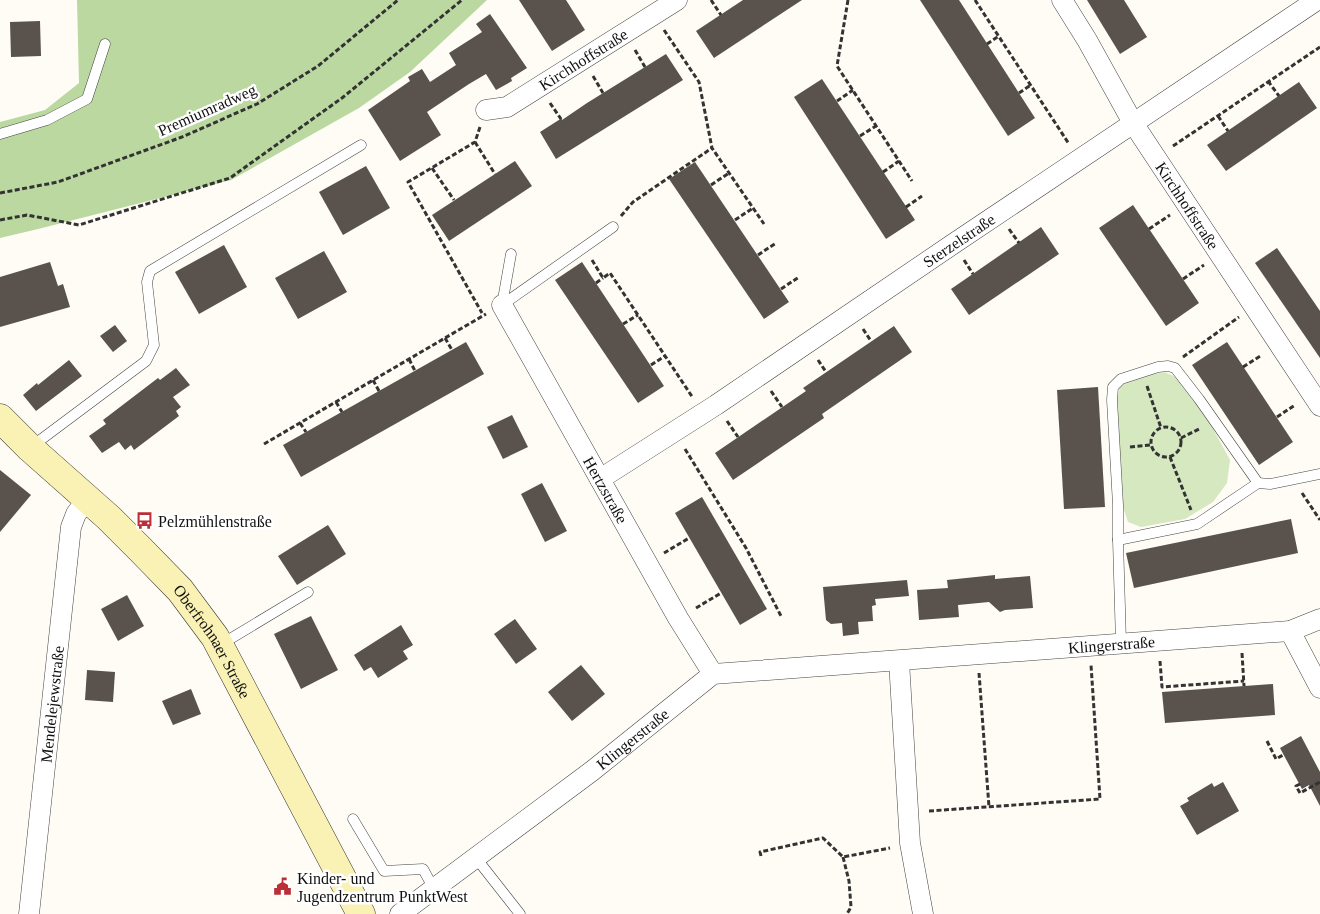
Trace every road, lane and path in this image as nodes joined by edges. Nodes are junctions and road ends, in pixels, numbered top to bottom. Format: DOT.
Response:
graph roads {
  1 [pos="398,0"];
  2 [pos="462,0"];
  3 [pos="677,0"];
  4 [pos="711,0"];
  5 [pos="848,0"];
  6 [pos="975,0"];
  7 [pos="1062,0"];
  8 [pos="1317,0"];
  9 [pos="653,15"];
  10 [pos="721,15"];
  11 [pos="999,36"];
  12 [pos="105,44"];
  13 [pos="987,44"];
  14 [pos="1320,47"];
  15 [pos="1268,81"];
  16 [pos="1031,85"];
  17 [pos="853,90"];
  18 [pos="1019,93"];
  19 [pos="1279,96"];
  20 [pos="837,101"];
  21 [pos="486,110"];
  22 [pos="1218,116"];
  23 [pos="1133,123"];
  24 [pos="876,126"];
  25 [pos="1228,131"];
  26 [pos="0,134"];
  27 [pos="860,136"];
  28 [pos="474,142"];
  29 [pos="361,145"];
  30 [pos="712,148"];
  31 [pos="1156,157"];
  32 [pos="1079,160"];
  33 [pos="899,161"];
  34 [pos="432,168"];
  35 [pos="729,172"];
  36 [pos="883,172"];
  37 [pos="495,174"];
  38 [pos="912,181"];
  39 [pos="711,185"];
  40 [pos="0,193"];
  41 [pos="922,196"];
  42 [pos="454,200"];
  43 [pos="906,207"];
  44 [pos="753,208"];
  45 [pos="0,220"];
  46 [pos="735,220"];
  47 [pos="764,224"];
  48 [pos="613,227"];
  49 [pos="776,242"];
  50 [pos="583,248"];
  51 [pos="511,254"];
  52 [pos="758,255"];
  53 [pos="799,277"];
  54 [pos="603,278"];
  55 [pos="596,283"];
  56 [pos="781,289"];
  57 [pos="502,305"];
  58 [pos="1254,307"];
  59 [pos="638,315"];
  60 [pos="484,316"];
  61 [pos="623,324"];
  62 [pos="445,338"];
  63 [pos="452,350"];
  64 [pos="665,356"];
  65 [pos="409,359"];
  66 [pos="651,365"];
  67 [pos="1175,368"];
  68 [pos="415,370"];
  69 [pos="1142,372"];
  70 [pos="373,380"];
  71 [pos="379,391"];
  72 [pos="336,402"];
  73 [pos="1320,406"];
  74 [pos="342,412"];
  75 [pos="703,413"];
  76 [pos="0,418"];
  77 [pos="1215,421"];
  78 [pos="300,422"];
  79 [pos="1161,428"];
  80 [pos="306,432"];
  81 [pos="674,432"];
  82 [pos="1181,438"];
  83 [pos="264,444"];
  84 [pos="1151,445"];
  85 [pos="30,448"];
  86 [pos="1114,448"];
  87 [pos="1170,456"];
  88 [pos="1320,474"];
  89 [pos="600,479"];
  90 [pos="1293,479"];
  91 [pos="1258,483"];
  92 [pos="87,499"];
  93 [pos="1320,520"];
  94 [pos="1197,524"];
  95 [pos="689,538"];
  96 [pos="1118,540"];
  97 [pos="647,562"];
  98 [pos="308,592"];
  99 [pos="721,593"];
  100 [pos="780,616"];
  101 [pos="678,618"];
  102 [pos="1320,619"];
  103 [pos="1290,631"];
  104 [pos="1158,641"];
  105 [pos="1121,643"];
  106 [pos="219,645"];
  107 [pos="1089,646"];
  108 [pos="978,655"];
  109 [pos="1242,658"];
  110 [pos="899,661"];
  111 [pos="713,674"];
  112 [pos="1188,685"];
  113 [pos="1320,688"];
  114 [pos="1189,690"];
  115 [pos="1094,712"];
  116 [pos="1089,713"];
  117 [pos="1267,741"];
  118 [pos="1284,754"];
  119 [pos="1093,767"];
  120 [pos="1098,767"];
  121 [pos="1320,782"];
  122 [pos="1300,784"];
  123 [pos="989,807"];
  124 [pos="908,813"];
  125 [pos="353,819"];
  126 [pos="898,846"];
  127 [pos="761,856"];
  128 [pos="843,857"];
  129 [pos="476,858"];
  130 [pos="434,889"];
  131 [pos="29,914"];
  132 [pos="361,914"];
  133 [pos="400,914"];
  134 [pos="520,914"];
  135 [pos="847,914"];
  136 [pos="923,914"];
  1 -- 40 [label="path, Premiumradweg"];
  2 -- 45 [label="path"];
  3 -- 9 [label="street, Kirchhoffstraße"];
  4 -- 10 [label="path"];
  5 -- 17 [label="path"];
  6 -- 11 [label="path"];
  7 -- 23 [label="street, Kirchhoffstraße"];
  8 -- 23 [label="street, Sterzelstraße"];
  9 -- 21 [label="street, Kirchhoffstraße"];
  9 -- 30 [label="path"];
  11 -- 13 [label="path"];
  11 -- 16 [label="path"];
  12 -- 26 [label="lane"];
  14 -- 15 [label="path"];
  15 -- 19 [label="path"];
  15 -- 22 [label="path"];
  16 -- 18 [label="path"];
  16 -- 32 [label="path"];
  17 -- 20 [label="path"];
  17 -- 24 [label="path"];
  21 -- 28 [label="path"];
  22 -- 25 [label="path"];
  22 -- 31 [label="path"];
  23 -- 31 [label="street, Kirchhoffstraße"];
  23 -- 32 [label="street, Sterzelstraße"];
  24 -- 27 [label="path"];
  24 -- 33 [label="path"];
  28 -- 34 [label="path"];
  28 -- 37 [label="path"];
  29 -- 85 [label="lane"];
  30 -- 35 [label="path"];
  30 -- 48 [label="path"];
  31 -- 58 [label="street, Kirchhoffstraße"];
  32 -- 75 [label="street, Sterzelstraße"];
  33 -- 36 [label="path"];
  33 -- 38 [label="path"];
  34 -- 42 [label="path"];
  34 -- 60 [label="path"];
  35 -- 39 [label="path"];
  35 -- 44 [label="path"];
  41 -- 43 [label="path"];
  44 -- 46 [label="path"];
  44 -- 47 [label="path"];
  48 -- 50 [label="lane"];
  49 -- 52 [label="path"];
  50 -- 54 [label="path"];
  50 -- 57 [label="lane"];
  51 -- 57 [label="lane"];
  53 -- 56 [label="path"];
  54 -- 55 [label="path"];
  54 -- 59 [label="path"];
  57 -- 60 [label="path"];
  57 -- 89 [label="street, Hertzstraße"];
  58 -- 67 [label="path"];
  58 -- 73 [label="street, Kirchhoffstraße"];
  59 -- 61 [label="path"];
  59 -- 64 [label="path"];
  60 -- 62 [label="path"];
  62 -- 63 [label="path"];
  62 -- 65 [label="path"];
  64 -- 66 [label="path"];
  64 -- 75 [label="path"];
  65 -- 68 [label="path"];
  65 -- 70 [label="path"];
  67 -- 69 [label="lane"];
  67 -- 77 [label="lane"];
  69 -- 79 [label="path"];
  69 -- 86 [label="lane"];
  70 -- 71 [label="path"];
  70 -- 72 [label="path"];
  72 -- 74 [label="path"];
  72 -- 78 [label="path"];
  75 -- 81 [label="street, Sterzelstraße"];
  76 -- 85 [label="main road, Oberfrohnaer Straße"];
  77 -- 82 [label="path"];
  77 -- 91 [label="lane"];
  78 -- 80 [label="path"];
  78 -- 83 [label="path"];
  79 -- 82 [label="path"];
  79 -- 84 [label="path"];
  81 -- 89 [label="street, Sterzelstraße"];
  81 -- 100 [label="path"];
  82 -- 87 [label="path"];
  84 -- 86 [label="path"];
  84 -- 87 [label="path"];
  85 -- 92 [label="main road, Oberfrohnaer Straße"];
  86 -- 96 [label="lane"];
  87 -- 94 [label="path"];
  88 -- 90 [label="lane"];
  89 -- 97 [label="street, Hertzstraße"];
  90 -- 91 [label="lane"];
  90 -- 93 [label="path"];
  91 -- 94 [label="lane"];
  92 -- 106 [label="main road, Oberfrohnaer Straße"];
  92 -- 131 [label="street, Mendelejewstraße"];
  94 -- 96 [label="lane"];
  95 -- 97 [label="path"];
  96 -- 105 [label="lane"];
  97 -- 101 [label="street, Hertzstraße"];
  98 -- 106 [label="lane"];
  99 -- 101 [label="path"];
  101 -- 111 [label="street, Hertzstraße"];
  102 -- 103 [label="street, Klingerstraße"];
  103 -- 104 [label="street, Klingerstraße"];
  103 -- 113 [label="street"];
  104 -- 105 [label="street, Klingerstraße"];
  104 -- 112 [label="path"];
  105 -- 107 [label="street, Klingerstraße"];
  106 -- 132 [label="main road, Oberfrohnaer Straße"];
  107 -- 108 [label="street, Klingerstraße"];
  107 -- 115 [label="path"];
  108 -- 110 [label="street, Klingerstraße"];
  108 -- 123 [label="path"];
  109 -- 112 [label="path"];
  110 -- 111 [label="street, Klingerstraße"];
  110 -- 124 [label="street"];
  111 -- 129 [label="street, Klingerstraße"];
  112 -- 114 [label="path"];
  115 -- 116 [label="path"];
  115 -- 120 [label="path"];
  117 -- 118 [label="path"];
  119 -- 120 [label="path"];
  120 -- 123 [label="path"];
  121 -- 122 [label="path"];
  123 -- 124 [label="path"];
  124 -- 136 [label="street"];
  125 -- 130 [label="lane"];
  126 -- 128 [label="path"];
  127 -- 128 [label="path"];
  128 -- 135 [label="path"];
  129 -- 130 [label="street, Klingerstraße"];
  129 -- 134 [label="lane"];
  130 -- 133 [label="street, Klingerstraße"];
}
